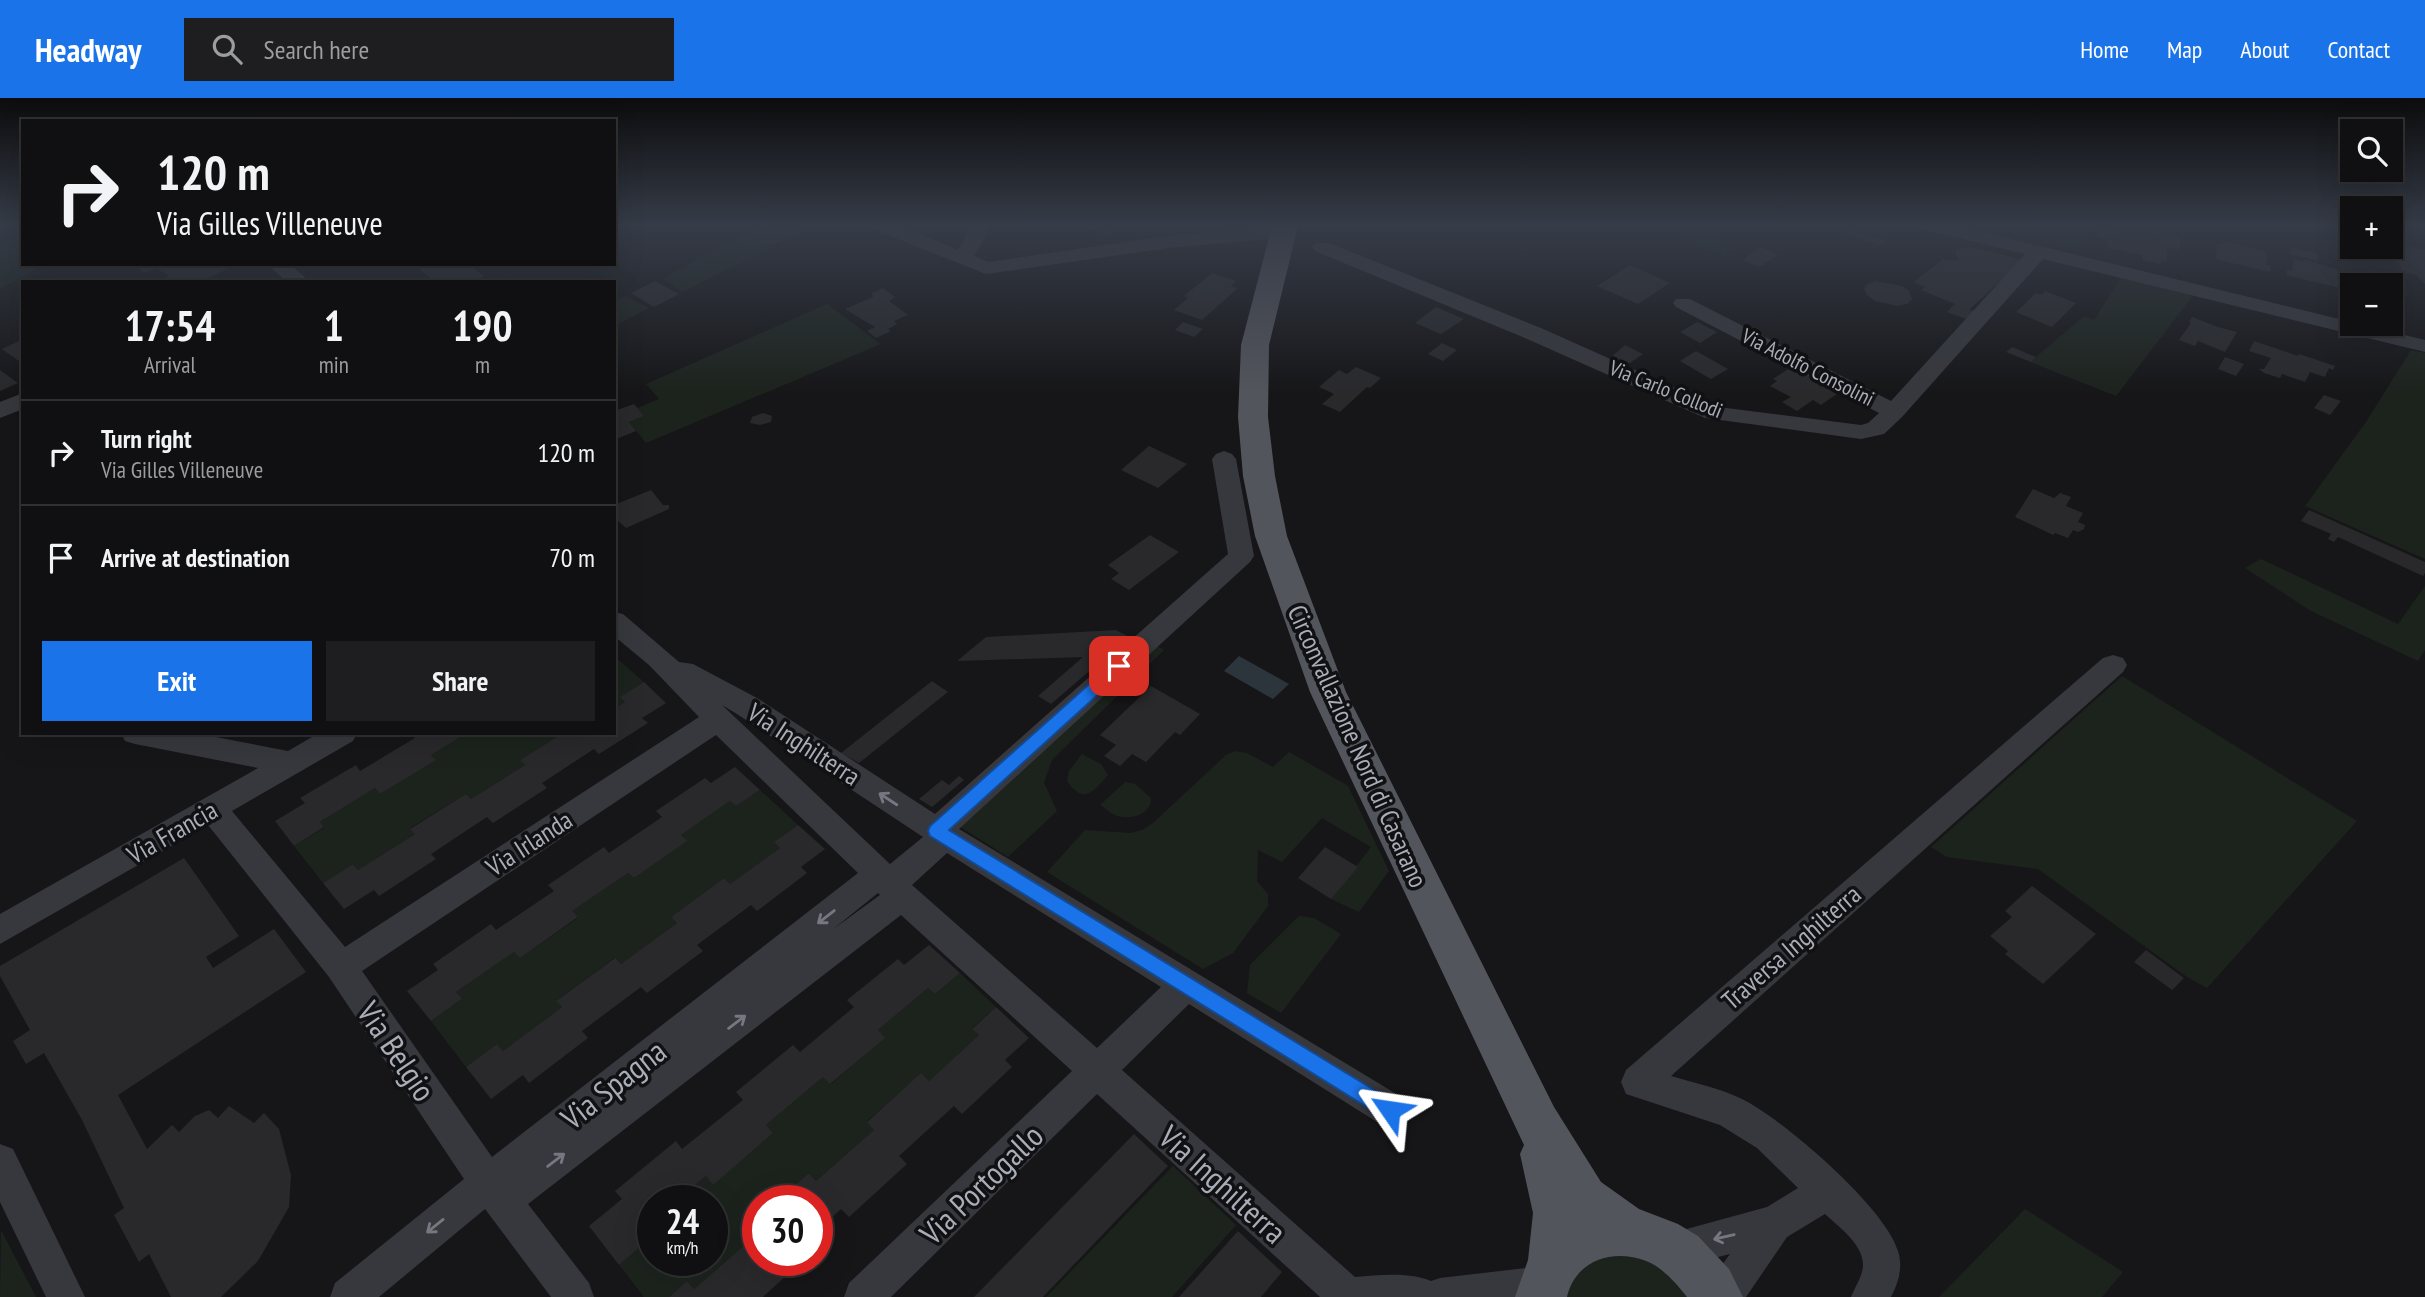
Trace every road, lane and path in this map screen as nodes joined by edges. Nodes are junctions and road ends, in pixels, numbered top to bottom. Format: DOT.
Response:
graph roads {
  1 [pos="1267,282"];
  2 [pos="1408,282"];
  3 [pos="2011,282"];
  4 [pos="2161,282"];
  5 [pos="1684,303"];
  6 [pos="2425,346"];
  7 [pos="21,401"];
  8 [pos="0,411"];
  9 [pos="1894,412"];
  10 [pos="1224,459"];
  11 [pos="616,623"];
  12 [pos="659,658"];
  13 [pos="2112,665"];
  14 [pos="718,719"];
  15 [pos="146,735"];
  16 [pos="340,735"];
  17 [pos="293,763"];
  18 [pos="213,809"];
  19 [pos="941,833"];
  20 [pos="891,885"];
  21 [pos="0,930"];
  22 [pos="341,967"];
  23 [pos="1186,985"];
  24 [pos="1098,1072"];
  25 [pos="1390,1110"];
  26 [pos="1537,1123"];
  27 [pos="0,1162"];
  28 [pos="1827,1191"];
  29 [pos="495,1192"];
  30 [pos="1774,1224"];
  31 [pos="1627,1231"];
  32 [pos="1674,1249"];
  33 [pos="1546,1282"];
  34 [pos="1347,1296"];
  35 [pos="66,1297"];
  36 [pos="349,1297"];
  37 [pos="575,1297"];
  38 [pos="863,1297"];
  39 [pos="1422,1297"];
  40 [pos="1440,1297"];
  41 [pos="1717,1297"];
  42 [pos="1723,1297"];
  43 [pos="1870,1297"];
  1 -- 26 [label="main road, Circonvallazione Nord di Casarano"];
  2 -- 9 [label="street, Via Carlo Collodi"];
  3 -- 9 [label="street, Via Carlo Collodi"];
  4 -- 6 [label="street"];
  5 -- 9 [label="street, Via Adolfo Consolini"];
  7 -- 8 [label="street"];
  10 -- 19 [label="street"];
  11 -- 12 [label="street, Via Inghilterra"];
  12 -- 14 [label="street, Via Inghilterra"];
  19 -- 12 [label="street, Via Inghilterra, one-way"];
  13 -- 28 [label="street, Traversa Inghilterra"];
  14 -- 20 [label="street, Via Inghilterra"];
  14 -- 22 [label="street, Via Irlanda"];
  15 -- 17 [label="street"];
  16 -- 17 [label="street, Via Francia"];
  17 -- 18 [label="street, Via Francia"];
  18 -- 21 [label="street, Via Francia"];
  18 -- 22 [label="street, Via Belgio"];
  19 -- 20 [label="street"];
  19 -- 23 [label="street, Via Inghilterra"];
  20 -- 24 [label="street, Via Inghilterra"];
  20 -- 29 [label="street, Via Spagna"];
  22 -- 29 [label="street, Via Belgio"];
  23 -- 24 [label="street"];
  23 -- 25 [label="street, Via Inghilterra"];
  24 -- 34 [label="street, Via Inghilterra"];
  24 -- 38 [label="street, Via Portogallo"];
  26 -- 31 [label="main road, Circonvallazione Nord di Casarano"];
  26 -- 33 [label="main road, Circonvallazione Nord di Casarano"];
  27 -- 35 [label="street"];
  28 -- 30 [label="street"];
  28 -- 43 [label="street"];
  29 -- 36 [label="street, Via Spagna, one-way"];
  29 -- 37 [label="street, Via Belgio"];
  30 -- 32 [label="street, one-way"];
  30 -- 42 [label="street"];
  31 -- 32 [label="main road"];
  31 -- 33 [label="main road"];
  32 -- 41 [label="main road"];
  33 -- 40 [label="street"];
  34 -- 39 [label="street"];
}
